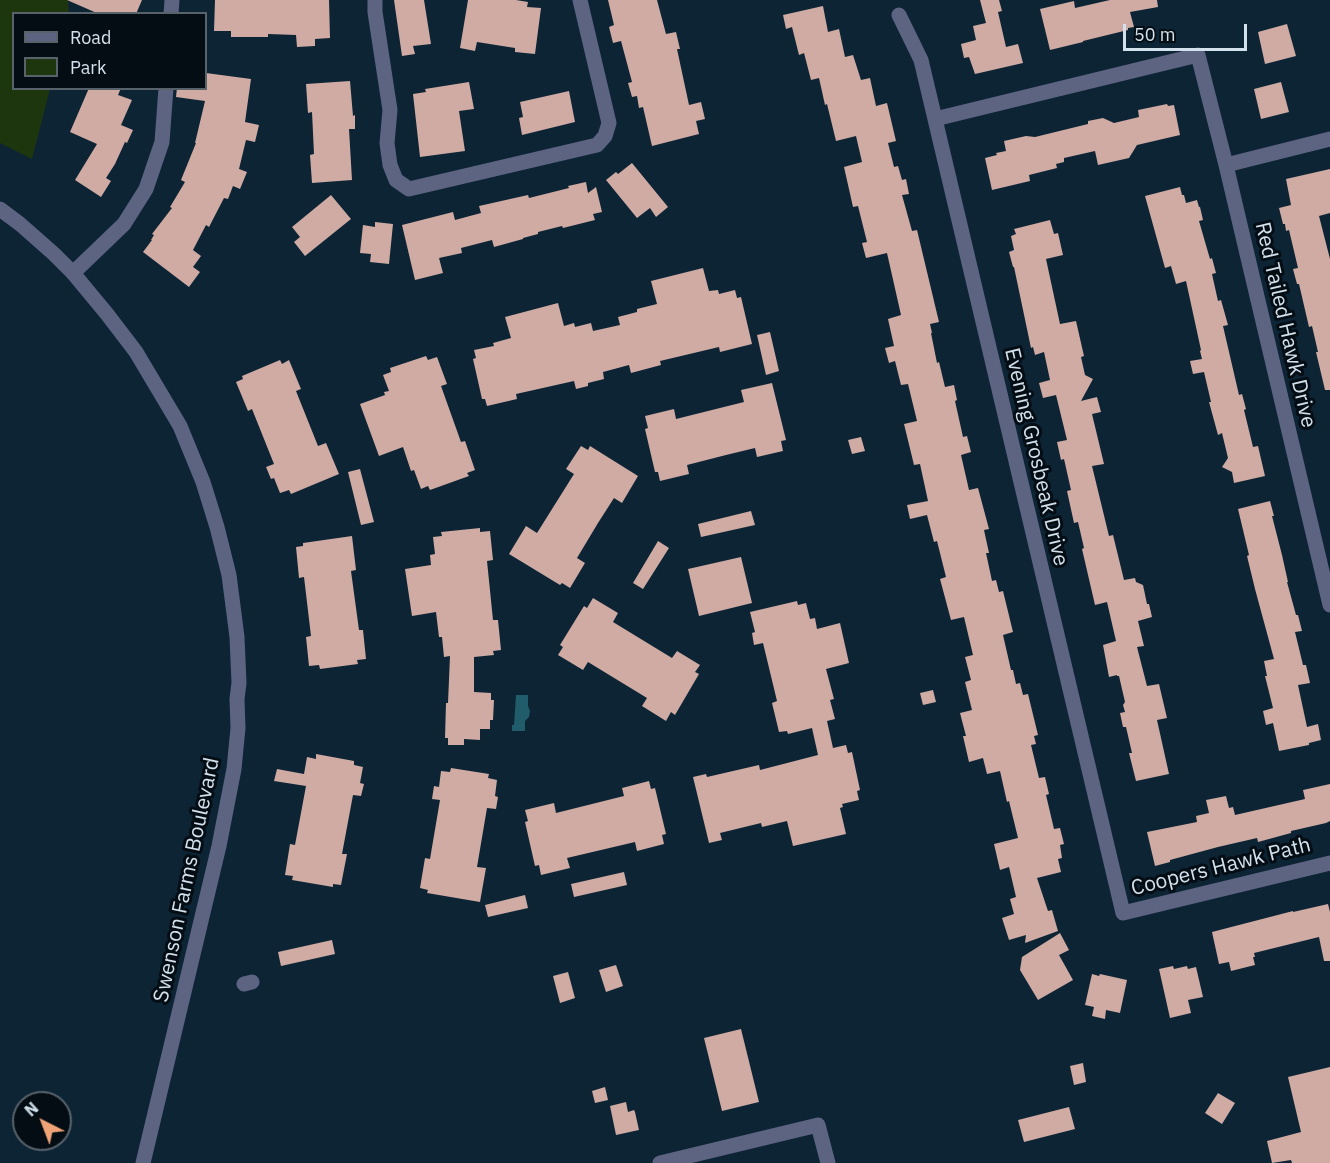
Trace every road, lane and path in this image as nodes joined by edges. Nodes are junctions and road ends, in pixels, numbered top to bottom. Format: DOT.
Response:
graph roads {
  1 [pos="375,0"];
  2 [pos="580,0"];
  3 [pos="898,15"];
  4 [pos="166,90"];
  5 [pos="935,119"];
  6 [pos="1330,140"];
  7 [pos="1226,165"];
  8 [pos="0,209"];
  9 [pos="73,273"];
  10 [pos="1330,605"];
  11 [pos="1330,863"];
  12 [pos="1123,913"];
  13 [pos="142,1163"];
  14 [pos="660,1163"];
  15 [pos="828,1163"];
  1 -- 2 [label="street"];
  3 -- 5 [label="street, Evening Grosbeak Drive"];
  4 -- 9 [label="street"];
  5 -- 7 [label="street, Red Tailed Hawk Drive"];
  5 -- 12 [label="street, Evening Grosbeak Drive"];
  6 -- 7 [label="street"];
  7 -- 10 [label="street, Red Tailed Hawk Drive"];
  8 -- 9 [label="street, Swenson Farms Boulevard"];
  9 -- 13 [label="street, Swenson Farms Boulevard"];
  11 -- 12 [label="street, Coopers Hawk Path"];
  14 -- 15 [label="street"];
}
